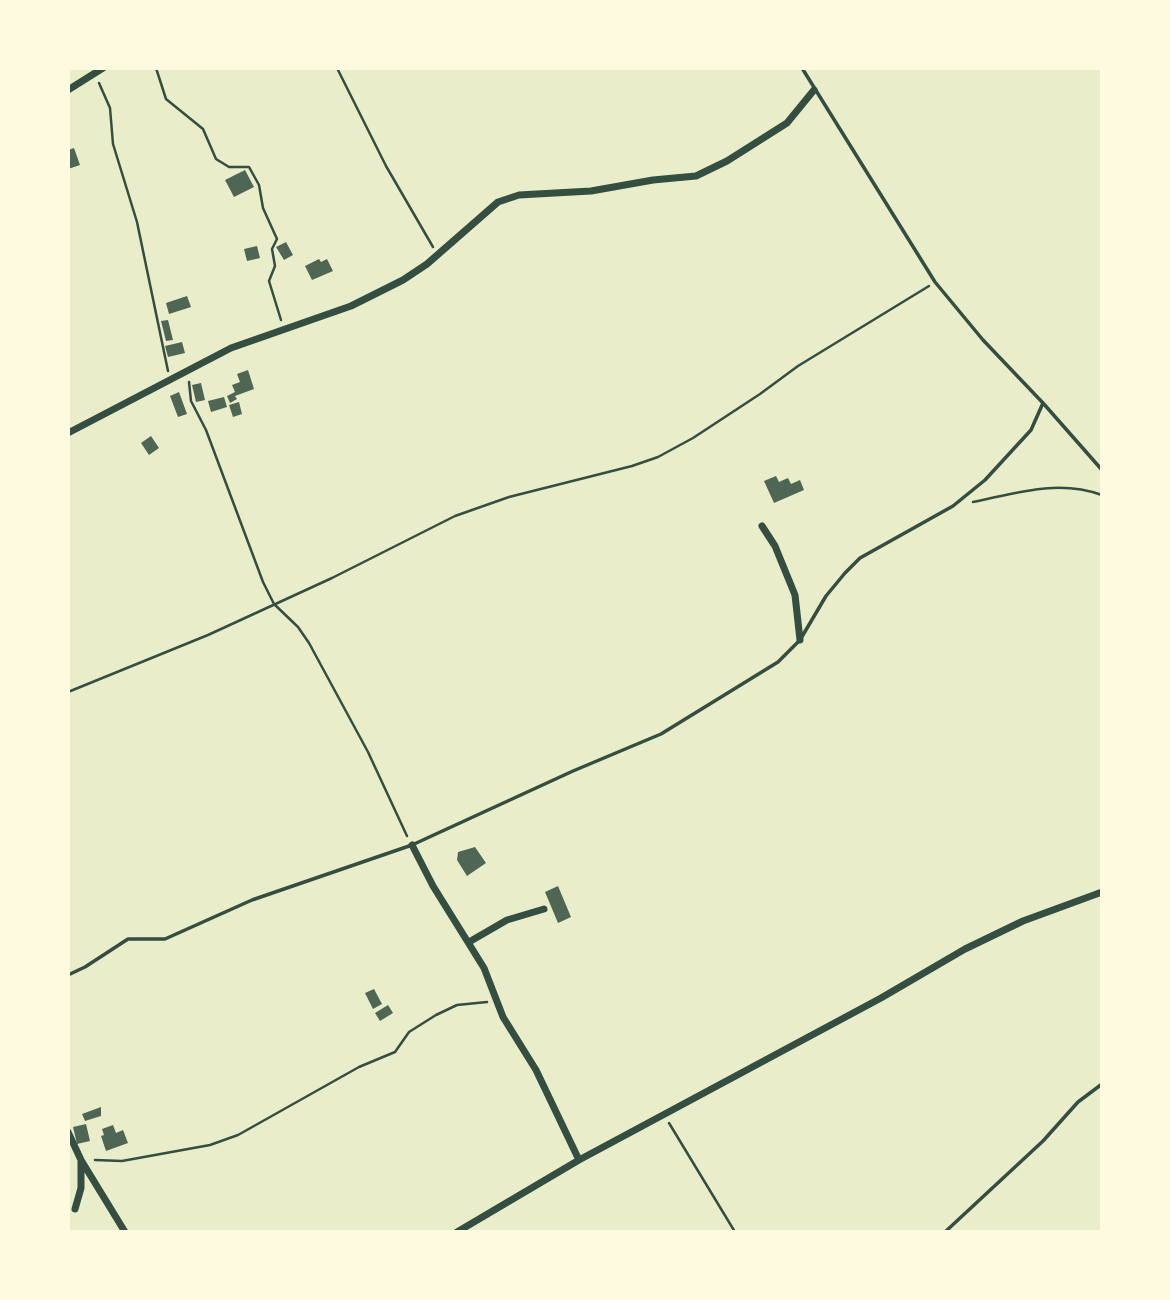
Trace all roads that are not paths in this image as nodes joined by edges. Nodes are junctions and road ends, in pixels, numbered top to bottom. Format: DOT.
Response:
graph roads {
  1 [pos="103,68"];
  2 [pos="802,68"];
  3 [pos="68,90"];
  4 [pos="814,90"];
  5 [pos="1043,403"];
  6 [pos="68,433"];
  7 [pos="1102,470"];
  8 [pos="762,526"];
  9 [pos="800,640"];
  10 [pos="411,845"];
  11 [pos="1102,892"];
  12 [pos="544,909"];
  13 [pos="469,942"];
  14 [pos="68,975"];
  15 [pos="1102,1084"];
  16 [pos="68,1132"];
  17 [pos="81,1160"];
  18 [pos="579,1160"];
  19 [pos="75,1209"];
  20 [pos="125,1232"];
  21 [pos="457,1232"];
  22 [pos="945,1232"];
  1 -- 3 [label="street"];
  2 -- 4 [label="lane"];
  4 -- 5 [label="lane"];
  4 -- 6 [label="street"];
  5 -- 7 [label="lane"];
  5 -- 9 [label="lane"];
  8 -- 9 [label="street"];
  9 -- 10 [label="lane"];
  10 -- 13 [label="street"];
  10 -- 14 [label="lane"];
  11 -- 18 [label="street"];
  12 -- 13 [label="street"];
  13 -- 18 [label="street"];
  15 -- 22 [label="lane"];
  16 -- 17 [label="street"];
  17 -- 19 [label="street"];
  17 -- 20 [label="street"];
  18 -- 21 [label="street"];
}
